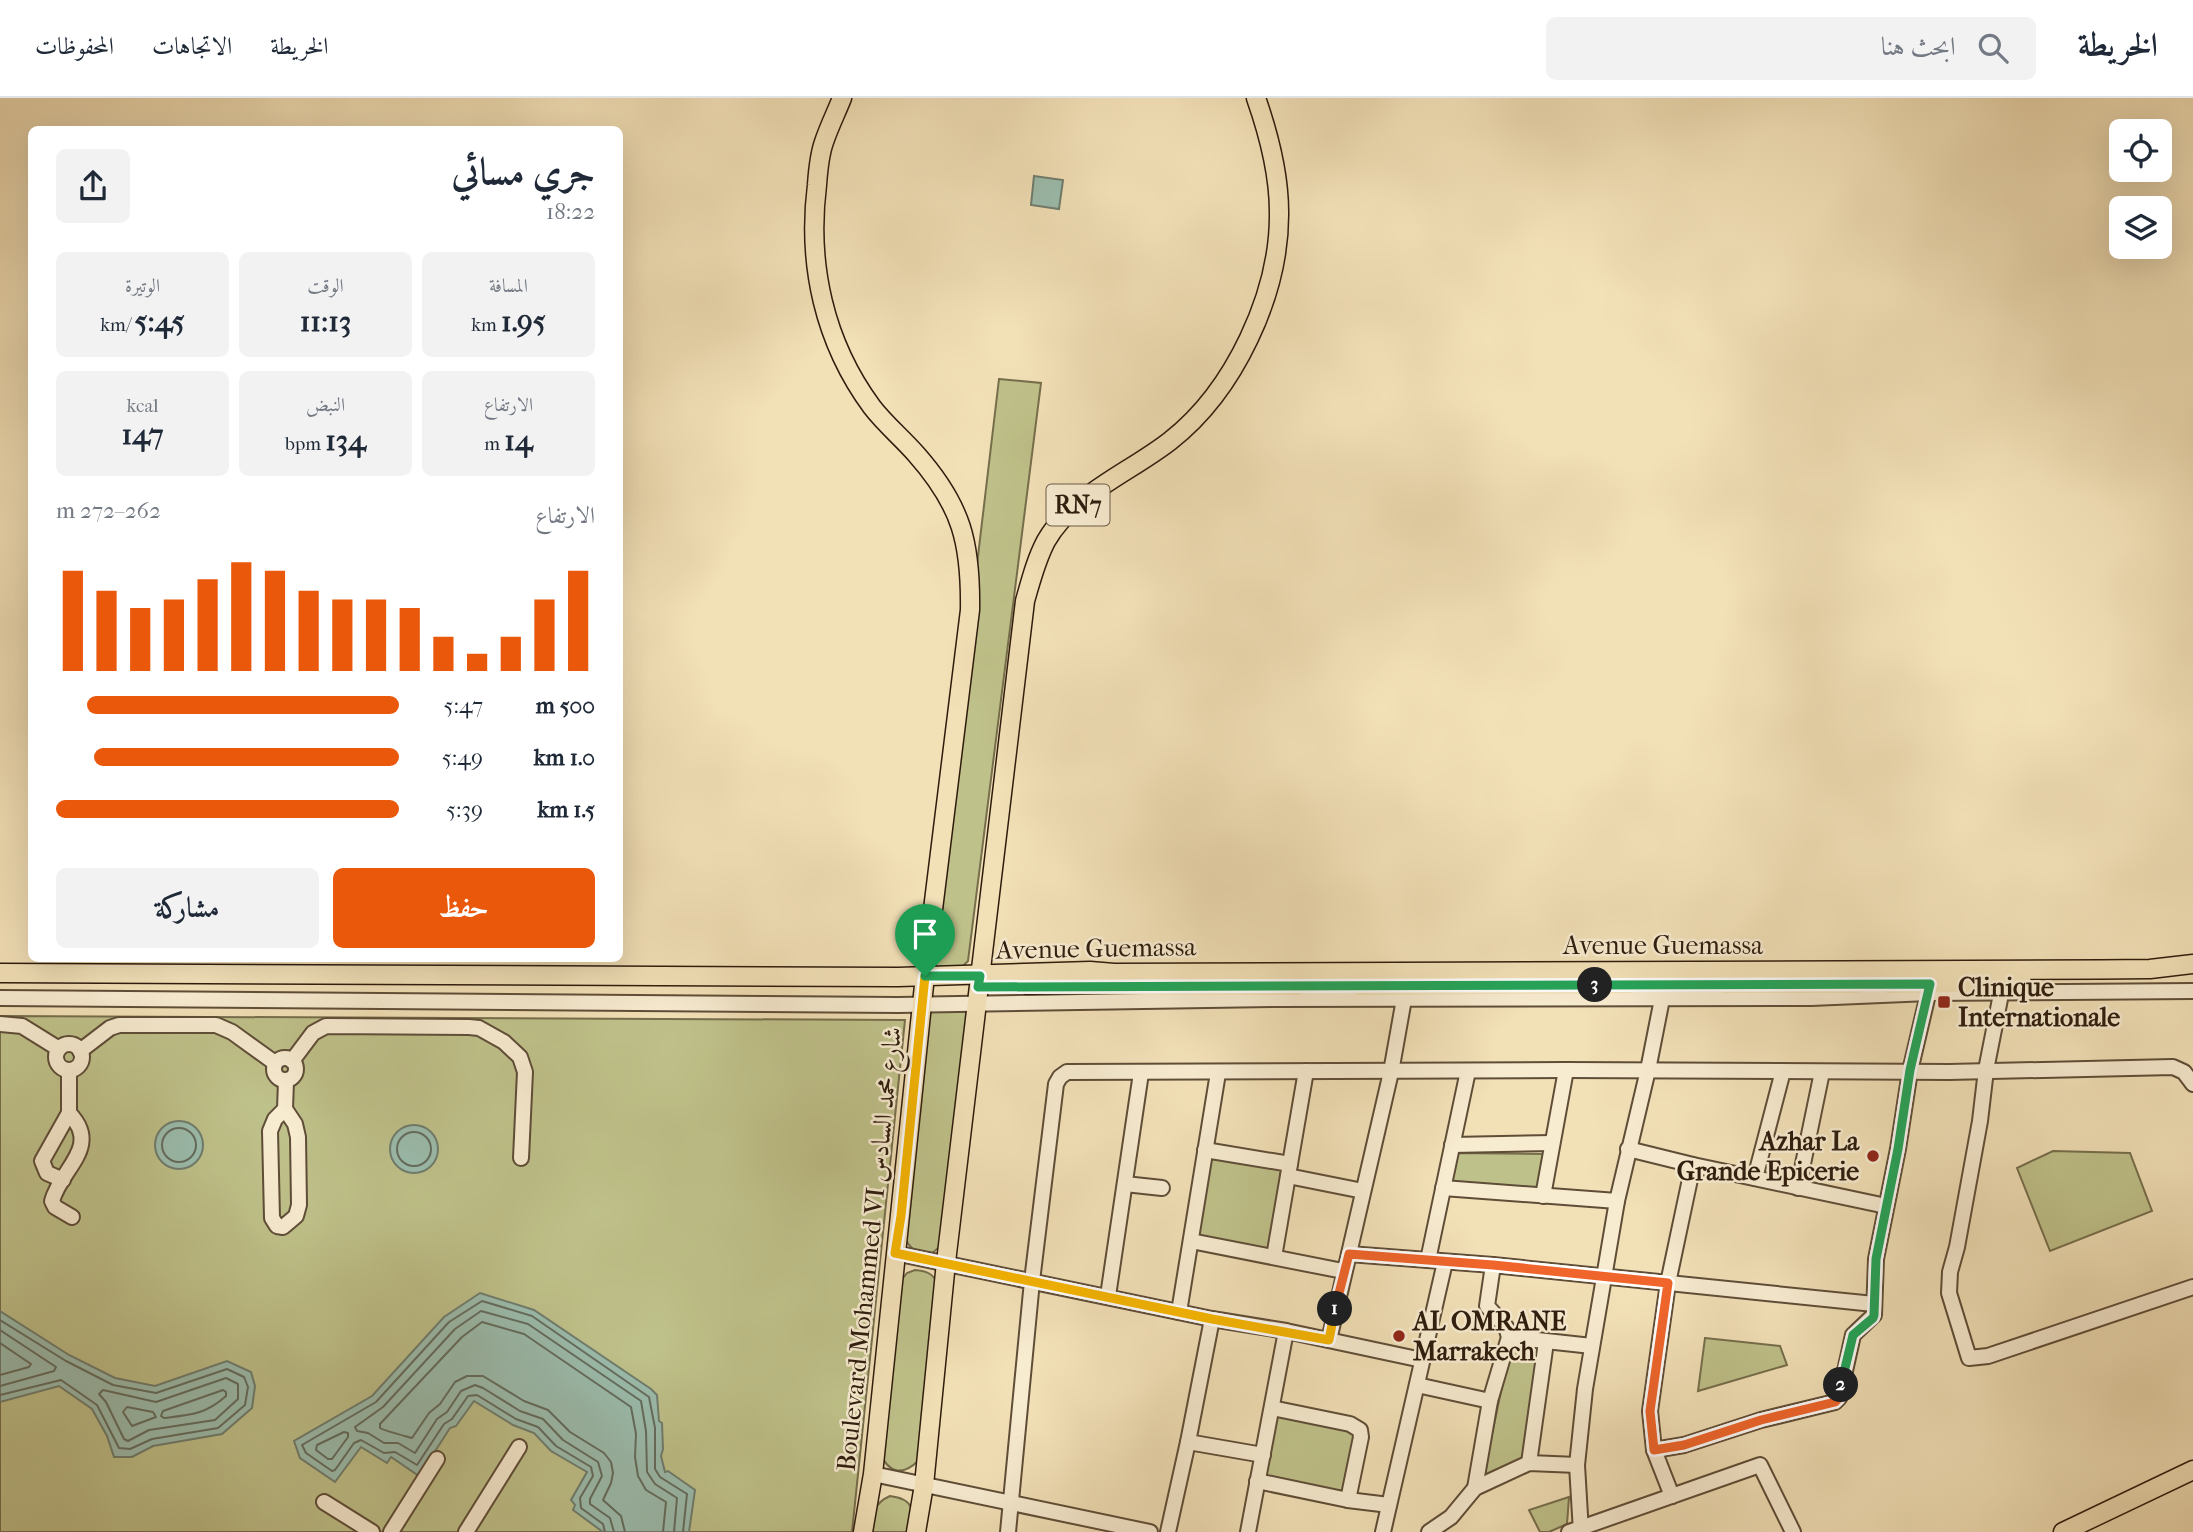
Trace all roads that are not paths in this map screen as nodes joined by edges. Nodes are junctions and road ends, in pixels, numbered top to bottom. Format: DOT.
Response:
graph roads {
  1 [pos="842,98"];
  2 [pos="1256,98"];
  3 [pos="2193,958"];
  4 [pos="2193,964"];
  5 [pos="2170,968"];
  6 [pos="0,973"];
  7 [pos="2193,976"];
  8 [pos="0,981"];
  9 [pos="1931,982"];
  10 [pos="2003,988"];
  11 [pos="978,989"];
  12 [pos="923,990"];
  13 [pos="2193,991"];
  14 [pos="0,998"];
  15 [pos="1404,999"];
  16 [pos="1662,999"];
  17 [pos="0,1024"];
  18 [pos="59,1049"];
  19 [pos="80,1051"];
  20 [pos="292,1061"];
  21 [pos="275,1063"];
  22 [pos="69,1070"];
  23 [pos="1566,1070"];
  24 [pos="1648,1070"];
  25 [pos="1910,1070"];
  26 [pos="1986,1070"];
  27 [pos="1306,1071"];
  28 [pos="1468,1071"];
  29 [pos="1783,1071"];
  30 [pos="1391,1072"];
  31 [pos="1822,1072"];
  32 [pos="1141,1073"];
  33 [pos="1218,1073"];
  34 [pos="286,1081"];
  35 [pos="2193,1084"];
  36 [pos="285,1108"];
  37 [pos="69,1112"];
  38 [pos="1552,1143"];
  39 [pos="1452,1145"];
  40 [pos="1628,1149"];
  41 [pos="1205,1150"];
  42 [pos="521,1158"];
  43 [pos="1693,1165"];
  44 [pos="1289,1170"];
  45 [pos="1755,1178"];
  46 [pos="62,1181"];
  47 [pos="1125,1184"];
  48 [pos="1162,1188"];
  49 [pos="1443,1188"];
  50 [pos="1798,1188"];
  51 [pos="1363,1191"];
  52 [pos="1543,1196"];
  53 [pos="1617,1201"];
  54 [pos="1886,1206"];
  55 [pos="72,1217"];
  56 [pos="1191,1241"];
  57 [pos="895,1253"];
  58 [pos="1349,1254"];
  59 [pos="1275,1257"];
  60 [pos="1428,1260"];
  61 [pos="946,1262"];
  62 [pos="1445,1262"];
  63 [pos="1493,1265"];
  64 [pos="1343,1271"];
  65 [pos="1605,1276"];
  66 [pos="1032,1281"];
  67 [pos="1668,1283"];
  68 [pos="2193,1287"];
  69 [pos="1108,1296"];
  70 [pos="1874,1304"];
  71 [pos="1179,1312"];
  72 [pos="1212,1319"];
  73 [pos="1286,1331"];
  74 [pos="1509,1338"];
  75 [pos="1329,1340"];
  76 [pos="1546,1342"];
  77 [pos="1592,1346"];
  78 [pos="1422,1360"];
  79 [pos="1417,1385"];
  80 [pos="1490,1401"];
  81 [pos="1272,1408"];
  82 [pos="1188,1442"];
  83 [pos="519,1447"];
  84 [pos="1654,1450"];
  85 [pos="1263,1455"];
  86 [pos="437,1460"];
  87 [pos="1529,1463"];
  88 [pos="1577,1465"];
  89 [pos="2193,1470"];
  90 [pos="873,1474"];
  91 [pos="1257,1481"];
  92 [pos="924,1485"];
  93 [pos="1475,1488"];
  94 [pos="1672,1496"];
  95 [pos="1348,1500"];
  96 [pos="324,1502"];
  97 [pos="1011,1503"];
  98 [pos="1389,1505"];
  99 [pos="1582,1530"];
  100 [pos="372,1532"];
  101 [pos="391,1532"];
  102 [pos="466,1532"];
  103 [pos="863,1532"];
  104 [pos="916,1532"];
  105 [pos="1007,1532"];
  106 [pos="1150,1532"];
  107 [pos="1168,1532"];
  108 [pos="1248,1532"];
  109 [pos="1383,1532"];
  110 [pos="1429,1532"];
  111 [pos="1793,1532"];
  112 [pos="2063,1532"];
  1 -- 12 [label="main road, Boulevard Mohammed VI شارع محمد السادس"];
  2 -- 11 [label="main road, RN7"];
  3 -- 5 [label="main road"];
  4 -- 5 [label="main road, Avenue Guemassa"];
  5 -- 9 [label="main road, Avenue Guemassa"];
  6 -- 12 [label="main road, Avenue Guemassa"];
  7 -- 10 [label="main road, Avenue Guemassa"];
  8 -- 12 [label="main road, Avenue Guemassa"];
  9 -- 10 [label="main road, Avenue Guemassa"];
  9 -- 11 [label="main road, Avenue Guemassa"];
  9 -- 16 [label="street, Avenue Guemassa"];
  9 -- 25 [label="street"];
  10 -- 13 [label="street, Avenue Guemassa"];
  10 -- 26 [label="street"];
  11 -- 12 [label="main road, Avenue Guemassa"];
  11 -- 12 [label="street, Avenue Guemassa"];
  11 -- 15 [label="street, Avenue Guemassa"];
  11 -- 61 [label="main road, RN7"];
  12 -- 14 [label="street, Avenue Guemassa"];
  12 -- 57 [label="main road, Boulevard Mohammed VI شارع محمد السادس"];
  15 -- 16 [label="street, Avenue Guemassa"];
  15 -- 30 [label="street"];
  16 -- 24 [label="street"];
  17 -- 18 [label="street"];
  18 -- 19 [label="street"];
  18 -- 22 [label="street"];
  19 -- 21 [label="street"];
  19 -- 22 [label="street"];
  20 -- 21 [label="street"];
  20 -- 34 [label="street"];
  20 -- 42 [label="street"];
  21 -- 34 [label="street"];
  22 -- 37 [label="street"];
  23 -- 24 [label="street"];
  23 -- 28 [label="street"];
  23 -- 38 [label="street"];
  24 -- 29 [label="street"];
  24 -- 40 [label="street"];
  25 -- 26 [label="street"];
  25 -- 31 [label="street"];
  25 -- 54 [label="street"];
  26 -- 35 [label="street"];
  26 -- 68 [label="street"];
  27 -- 30 [label="street"];
  27 -- 33 [label="street"];
  27 -- 44 [label="street"];
  28 -- 30 [label="street"];
  28 -- 39 [label="street"];
  29 -- 31 [label="street"];
  29 -- 45 [label="street"];
  30 -- 51 [label="street"];
  31 -- 50 [label="street"];
  32 -- 33 [label="street"];
  32 -- 47 [label="street"];
  32 -- 66 [label="street"];
  33 -- 41 [label="street"];
  34 -- 36 [label="street"];
  36 -- 36 [label="street"];
  37 -- 46 [label="street"];
  37 -- 46 [label="street"];
  38 -- 39 [label="street"];
  38 -- 52 [label="street"];
  39 -- 49 [label="street"];
  40 -- 43 [label="street"];
  40 -- 53 [label="street"];
  41 -- 44 [label="street"];
  41 -- 56 [label="street"];
  43 -- 45 [label="street"];
  43 -- 67 [label="street"];
  44 -- 51 [label="street"];
  44 -- 59 [label="street"];
  45 -- 50 [label="street"];
  46 -- 55 [label="street"];
  47 -- 48 [label="street"];
  47 -- 69 [label="street"];
  49 -- 52 [label="street"];
  49 -- 60 [label="street"];
  50 -- 54 [label="street"];
  51 -- 58 [label="street"];
  52 -- 53 [label="street"];
  53 -- 65 [label="street"];
  54 -- 70 [label="street"];
  56 -- 59 [label="street"];
  56 -- 71 [label="street"];
  57 -- 61 [label="street"];
  57 -- 90 [label="main road, Boulevard Mohammed VI شارع محمد السادس"];
  58 -- 60 [label="street"];
  58 -- 64 [label="street"];
  59 -- 64 [label="street"];
  60 -- 62 [label="street"];
  61 -- 66 [label="street"];
  61 -- 92 [label="main road, RN7"];
  62 -- 63 [label="street"];
  62 -- 78 [label="street"];
  63 -- 65 [label="street"];
  63 -- 74 [label="street"];
  64 -- 75 [label="street"];
  65 -- 67 [label="street"];
  65 -- 77 [label="street"];
  66 -- 69 [label="street"];
  66 -- 97 [label="street"];
  67 -- 70 [label="street"];
  67 -- 84 [label="street"];
  69 -- 71 [label="street"];
  70 -- 84 [label="street"];
  71 -- 72 [label="street"];
  72 -- 73 [label="street"];
  72 -- 82 [label="street"];
  73 -- 75 [label="street"];
  73 -- 81 [label="street"];
  74 -- 76 [label="street"];
  74 -- 80 [label="street"];
  75 -- 78 [label="street"];
  76 -- 77 [label="street"];
  76 -- 87 [label="street"];
  77 -- 88 [label="street"];
  78 -- 79 [label="street"];
  79 -- 80 [label="street"];
  79 -- 98 [label="street"];
  80 -- 93 [label="street"];
  81 -- 85 [label="street"];
  81 -- 95 [label="street"];
  82 -- 85 [label="street"];
  82 -- 107 [label="street"];
  83 -- 102 [label="street"];
  84 -- 94 [label="street"];
  85 -- 91 [label="street"];
  86 -- 101 [label="street"];
  87 -- 88 [label="street"];
  87 -- 93 [label="street"];
  88 -- 99 [label="street"];
  89 -- 112 [label="main road"];
  90 -- 92 [label="street"];
  90 -- 103 [label="main road, Boulevard Mohammed VI شارع محمد السادس"];
  91 -- 95 [label="street"];
  91 -- 108 [label="street"];
  92 -- 97 [label="street"];
  92 -- 104 [label="main road, RN7"];
  93 -- 110 [label="street"];
  94 -- 99 [label="street"];
  94 -- 111 [label="street"];
  95 -- 98 [label="street"];
  96 -- 100 [label="street"];
  97 -- 105 [label="street"];
  97 -- 106 [label="street"];
  98 -- 109 [label="street"];
}
